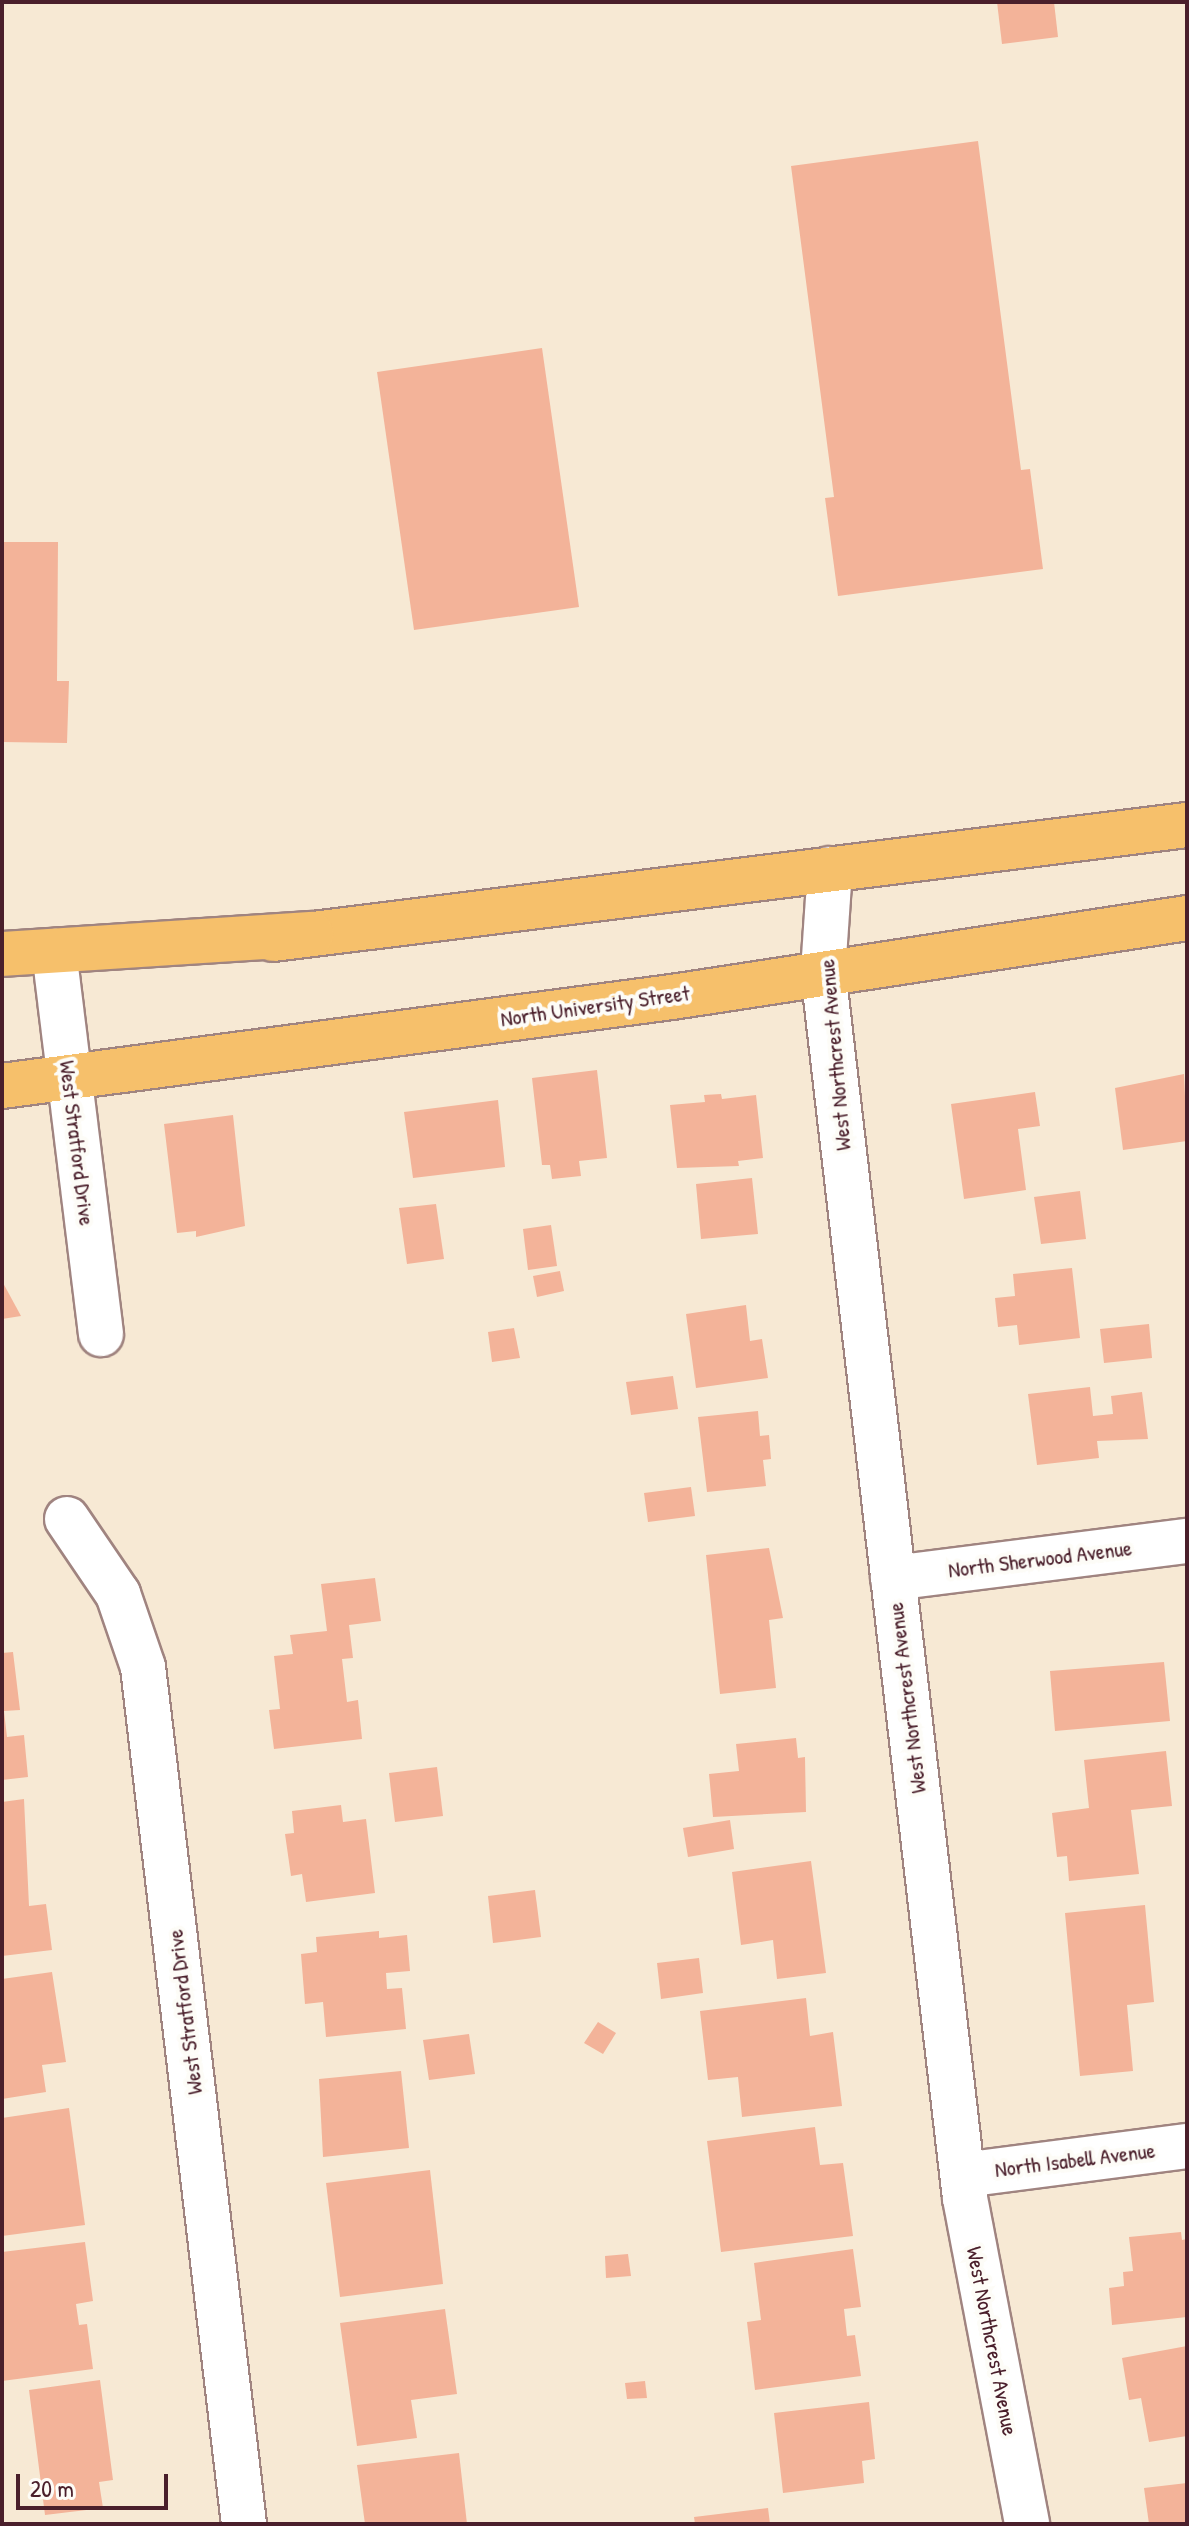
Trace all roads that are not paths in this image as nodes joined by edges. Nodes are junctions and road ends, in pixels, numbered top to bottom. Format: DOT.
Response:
graph roads {
  1 [pos="1187,825"];
  2 [pos="830,869"];
  3 [pos="1187,918"];
  4 [pos="2,954"];
  5 [pos="55,958"];
  6 [pos="2,971"];
  7 [pos="823,971"];
  8 [pos="69,1076"];
  9 [pos="2,1086"];
  10 [pos="101,1334"];
  11 [pos="67,1519"];
  12 [pos="1187,1541"];
  13 [pos="893,1578"];
  14 [pos="1187,2146"];
  15 [pos="963,2175"];
  16 [pos="244,2524"];
  17 [pos="1027,2524"];
  1 -- 2 [label="main road"];
  2 -- 5 [label="main road"];
  2 -- 7 [label="street, West Northcrest Avenue"];
  3 -- 7 [label="main road, North University Street"];
  4 -- 5 [label="main road"];
  5 -- 6 [label="main road"];
  5 -- 8 [label="street, West Stratford Drive"];
  7 -- 8 [label="main road, North University Street"];
  7 -- 13 [label="street, West Northcrest Avenue"];
  8 -- 9 [label="main road, North University Street"];
  8 -- 10 [label="street, West Stratford Drive"];
  11 -- 16 [label="street, West Stratford Drive"];
  12 -- 13 [label="street, North Sherwood Avenue"];
  13 -- 15 [label="street, West Northcrest Avenue"];
  14 -- 15 [label="street, North Isabell Avenue"];
  15 -- 17 [label="street, West Northcrest Avenue"];
}
